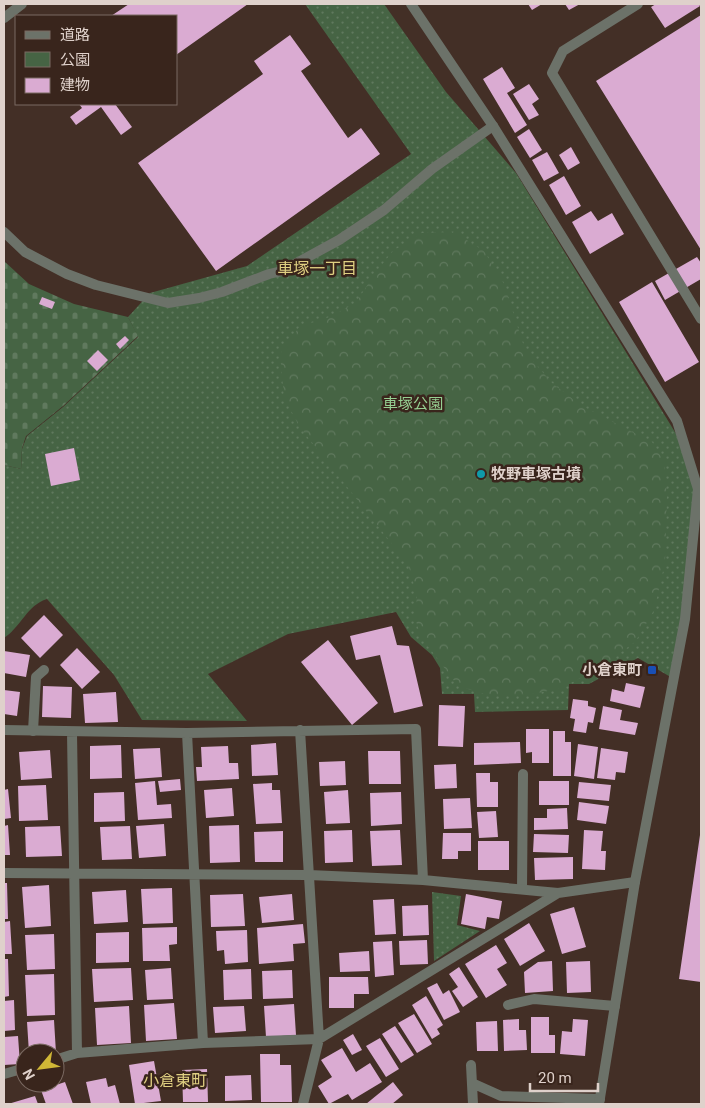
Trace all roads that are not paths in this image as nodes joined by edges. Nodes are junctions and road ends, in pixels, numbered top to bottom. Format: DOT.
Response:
graph roads {
  1 [pos="22,4"];
  2 [pos="411,4"];
  3 [pos="638,4"];
  4 [pos="4,18"];
  5 [pos="493,126"];
  6 [pos="4,232"];
  7 [pos="701,319"];
  8 [pos="44,670"];
  9 [pos="4,730"];
  10 [pos="300,730"];
  11 [pos="32,731"];
  12 [pos="72,733"];
  13 [pos="187,733"];
  14 [pos="523,774"];
  15 [pos="4,873"];
  16 [pos="75,874"];
  17 [pos="195,875"];
  18 [pos="309,875"];
  19 [pos="423,880"];
  20 [pos="634,882"];
  21 [pos="522,889"];
  22 [pos="558,893"];
  23 [pos="508,1005"];
  24 [pos="615,1006"];
  25 [pos="319,1039"];
  26 [pos="204,1043"];
  27 [pos="77,1053"];
  28 [pos="65,1057"];
  29 [pos="471,1064"];
  30 [pos="472,1083"];
  31 [pos="600,1102"];
  32 [pos="303,1104"];
  33 [pos="473,1104"];
  1 -- 4 [label="street"];
  2 -- 5 [label="street"];
  3 -- 7 [label="street"];
  5 -- 6 [label="street"];
  5 -- 20 [label="street"];
  8 -- 11 [label="street"];
  9 -- 11 [label="street"];
  10 -- 13 [label="street"];
  10 -- 18 [label="street"];
  10 -- 19 [label="street"];
  11 -- 12 [label="street"];
  12 -- 13 [label="street"];
  12 -- 16 [label="street"];
  13 -- 17 [label="street"];
  14 -- 21 [label="street"];
  15 -- 16 [label="street"];
  16 -- 17 [label="street"];
  16 -- 27 [label="street"];
  17 -- 18 [label="street"];
  17 -- 26 [label="street"];
  18 -- 19 [label="street"];
  18 -- 25 [label="street"];
  19 -- 21 [label="street"];
  20 -- 22 [label="street"];
  20 -- 24 [label="street"];
  21 -- 22 [label="street"];
  22 -- 25 [label="street"];
  23 -- 24 [label="street"];
  24 -- 31 [label="street"];
  25 -- 26 [label="street"];
  25 -- 32 [label="street"];
  26 -- 27 [label="street"];
  27 -- 28 [label="street"];
  29 -- 30 [label="street"];
  30 -- 31 [label="street"];
  30 -- 33 [label="street"];
}
